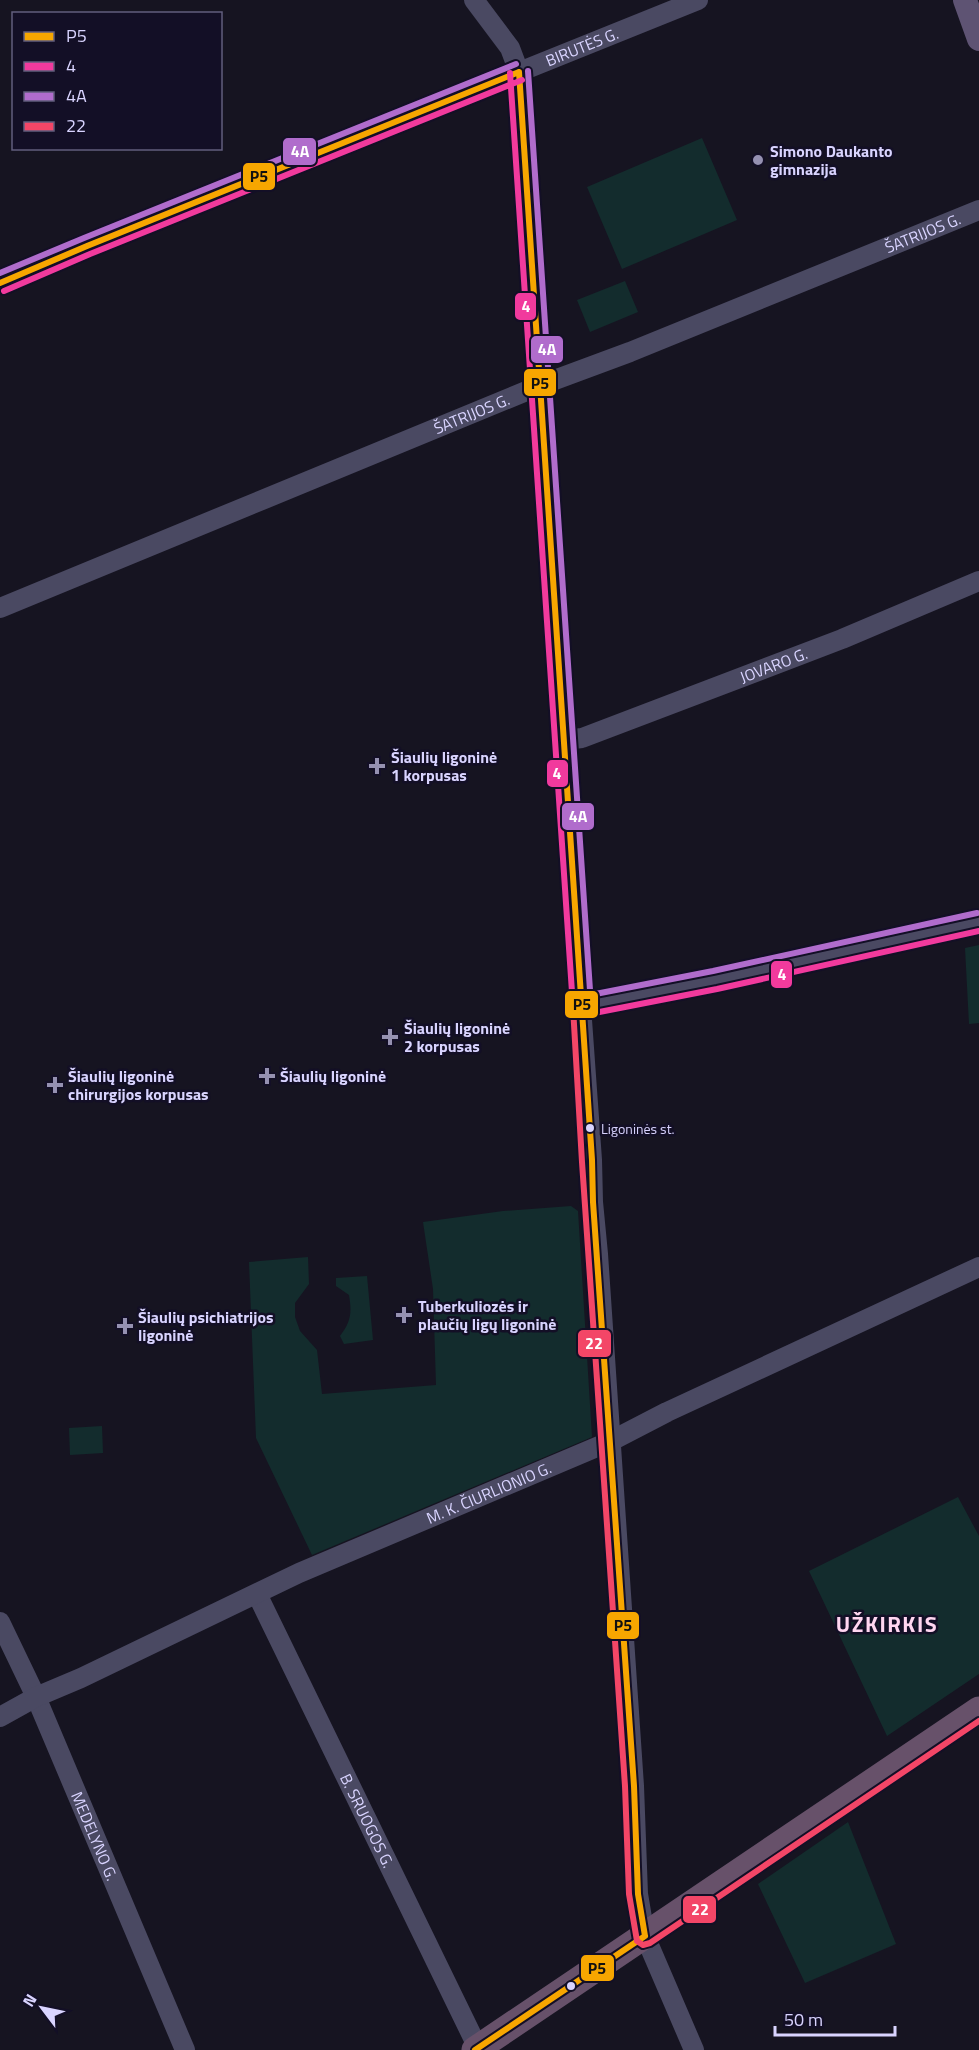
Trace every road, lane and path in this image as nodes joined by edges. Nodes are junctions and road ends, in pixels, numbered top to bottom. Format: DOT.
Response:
graph roads {
  1 [pos="474,0"];
  2 [pos="698,0"];
  3 [pos="965,0"];
  4 [pos="661,7"];
  5 [pos="979,39"];
  6 [pos="519,72"];
  7 [pos="979,210"];
  8 [pos="0,283"];
  9 [pos="541,385"];
  10 [pos="979,581"];
  11 [pos="0,608"];
  12 [pos="565,740"];
  13 [pos="979,922"];
  14 [pos="582,1006"];
  15 [pos="979,1267"];
  16 [pos="611,1441"];
  17 [pos="256,1594"];
  18 [pos="0,1622"];
  19 [pos="36,1697"];
  20 [pos="979,1710"];
  21 [pos="0,1717"];
  22 [pos="645,1936"];
  23 [pos="476,2049"];
  24 [pos="185,2050"];
  25 [pos="694,2050"];
  1 -- 6 [label="street"];
  2 -- 4 [label="street, BIRUTĖS G."];
  3 -- 5 [label="main road"];
  4 -- 6 [label="street, BIRUTĖS G."];
  6 -- 8 [label="street, BIRUTĖS G."];
  6 -- 9 [label="street"];
  7 -- 9 [label="street, ŠATRIJOS G."];
  9 -- 11 [label="street, ŠATRIJOS G."];
  9 -- 12 [label="street"];
  10 -- 12 [label="street, JOVARO G."];
  12 -- 14 [label="street"];
  13 -- 14 [label="street"];
  14 -- 16 [label="street"];
  15 -- 16 [label="street, M. K. ČIURLIONIO G."];
  16 -- 17 [label="street, M. K. ČIURLIONIO G."];
  16 -- 22 [label="street"];
  17 -- 19 [label="street, M. K. ČIURLIONIO G."];
  17 -- 23 [label="street, B. SRUOGOS G."];
  18 -- 19 [label="street, MEDELYNO G."];
  19 -- 21 [label="street, M. K. ČIURLIONIO G."];
  19 -- 24 [label="street, MEDELYNO G."];
  20 -- 22 [label="highway"];
  22 -- 23 [label="highway"];
  22 -- 25 [label="street"];
}
